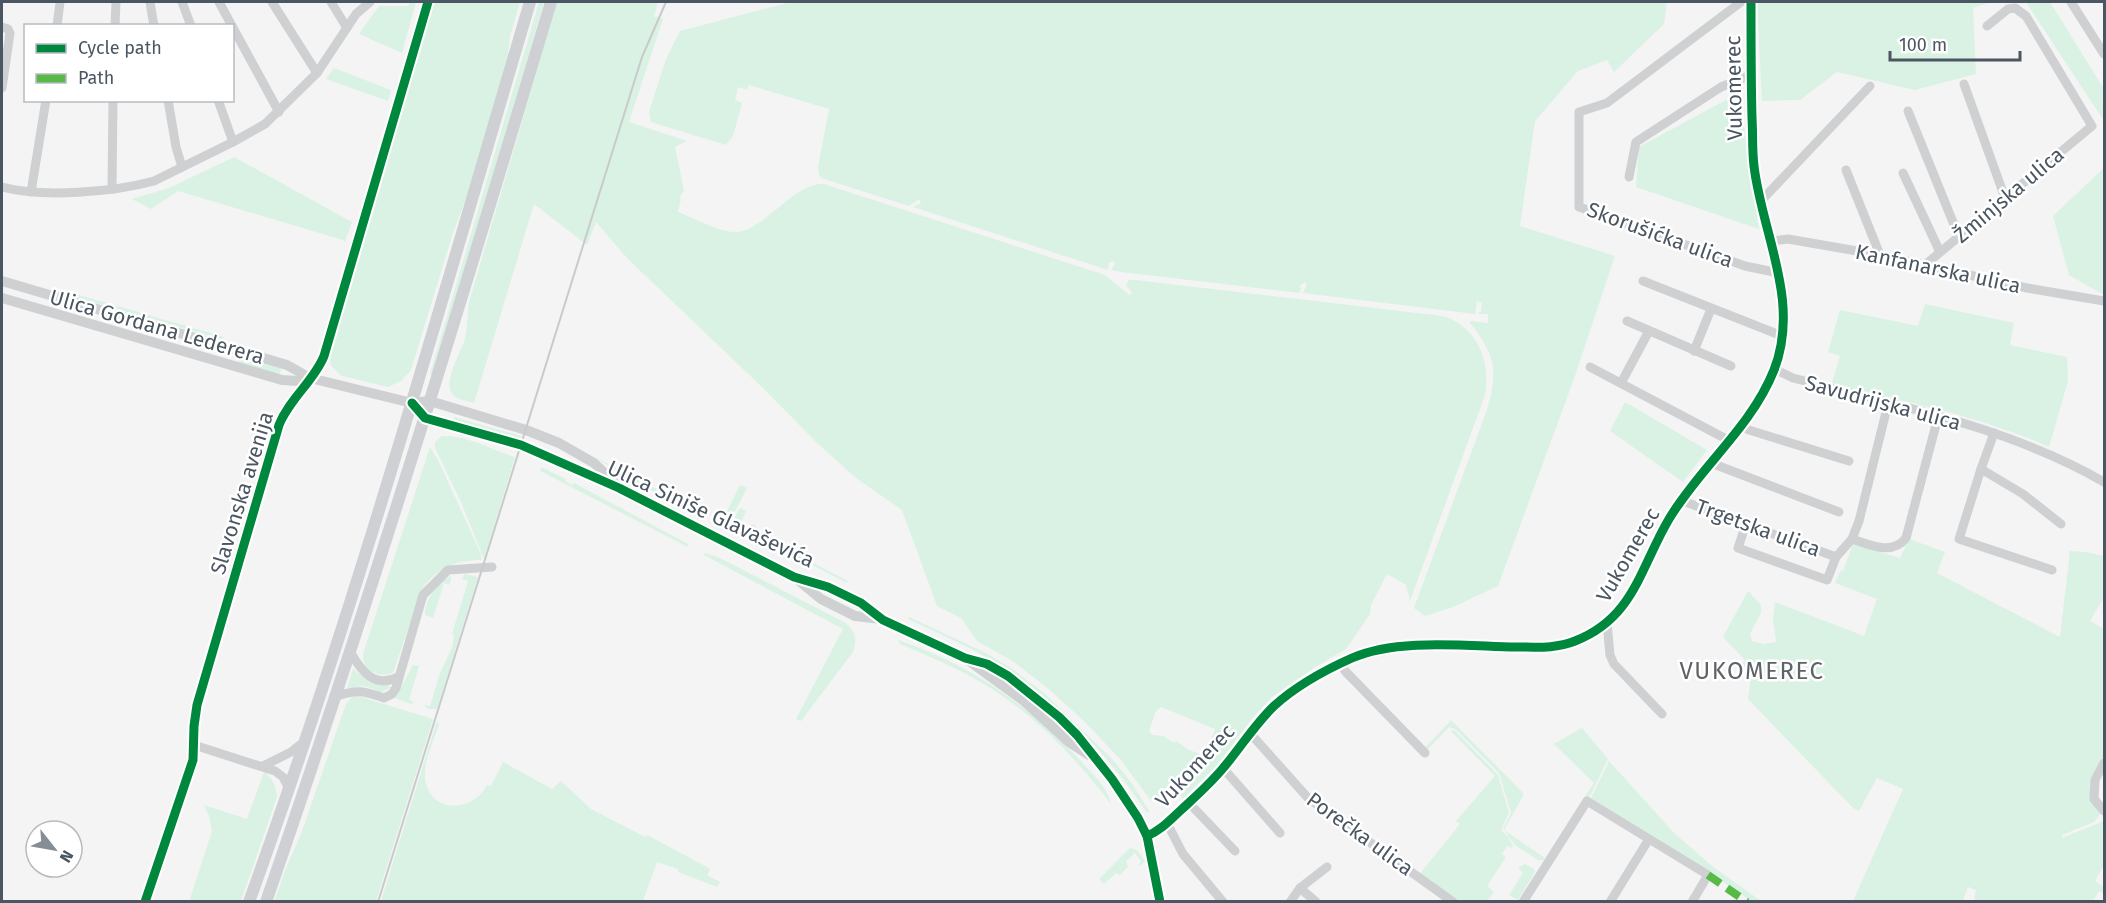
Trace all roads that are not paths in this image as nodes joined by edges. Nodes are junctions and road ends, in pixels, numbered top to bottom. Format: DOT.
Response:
graph roads {
  1 [pos="60,2"];
  2 [pos="116,2"];
  3 [pos="150,2"];
  4 [pos="182,2"];
  5 [pos="219,2"];
  6 [pos="272,2"];
  7 [pos="331,2"];
  8 [pos="370,2"];
  9 [pos="428,2"];
  10 [pos="530,2"];
  11 [pos="551,2"];
  12 [pos="1741,2"];
  13 [pos="1751,2"];
  14 [pos="2072,2"];
  15 [pos="57,24"];
  16 [pos="115,24"];
  17 [pos="154,24"];
  18 [pos="190,24"];
  19 [pos="231,24"];
  20 [pos="1987,26"];
  21 [pos="2,27"];
  22 [pos="347,27"];
  23 [pos="234,30"];
  24 [pos="2104,54"];
  25 [pos="317,73"];
  26 [pos="1751,75"];
  27 [pos="1964,84"];
  28 [pos="1870,87"];
  29 [pos="2,88"];
  30 [pos="46,102"];
  31 [pos="113,102"];
  32 [pos="168,102"];
  33 [pos="219,102"];
  34 [pos="1908,111"];
  35 [pos="279,112"];
  36 [pos="233,142"];
  37 [pos="182,167"];
  38 [pos="1846,170"];
  39 [pos="1903,173"];
  40 [pos="1629,177"];
  41 [pos="2,187"];
  42 [pos="112,189"];
  43 [pos="31,192"];
  44 [pos="2005,198"];
  45 [pos="1760,202"];
  46 [pos="1959,237"];
  47 [pos="1772,241"];
  48 [pos="1940,252"];
  49 [pos="1880,255"];
  50 [pos="1926,264"];
  51 [pos="1779,273"];
  52 [pos="2,281"];
  53 [pos="1643,281"];
  54 [pos="2,298"];
  55 [pos="2104,301"];
  56 [pos="1711,309"];
  57 [pos="1628,321"];
  58 [pos="1649,331"];
  59 [pos="1782,336"];
  60 [pos="1694,351"];
  61 [pos="1731,366"];
  62 [pos="1590,367"];
  63 [pos="1774,369"];
  64 [pos="310,378"];
  65 [pos="282,380"];
  66 [pos="1621,383"];
  67 [pos="292,401"];
  68 [pos="430,401"];
  69 [pos="412,403"];
  70 [pos="1888,404"];
  71 [pos="1938,417"];
  72 [pos="425,418"];
  73 [pos="1741,426"];
  74 [pos="1994,433"];
  75 [pos="1730,441"];
  76 [pos="1849,461"];
  77 [pos="1710,463"];
  78 [pos="1981,469"];
  79 [pos="2104,482"];
  80 [pos="620,488"];
  81 [pos="1680,500"];
  82 [pos="1839,512"];
  83 [pos="1746,524"];
  84 [pos="2061,524"];
  85 [pos="1852,539"];
  86 [pos="1836,557"];
  87 [pos="492,567"];
  88 [pos="2052,570"];
  89 [pos="1607,623"];
  90 [pos="351,653"];
  91 [pos="1341,663"];
  92 [pos="398,677"];
  93 [pos="337,696"];
  94 [pos="1662,714"];
  95 [pos="1250,733"];
  96 [pos="305,741"];
  97 [pos="194,745"];
  98 [pos="1425,753"];
  99 [pos="2104,764"];
  100 [pos="263,766"];
  101 [pos="1223,768"];
  102 [pos="289,789"];
  103 [pos="1189,803"];
  104 [pos="2104,811"];
  105 [pos="1167,823"];
  106 [pos="1280,833"];
  107 [pos="1147,836"];
  108 [pos="1649,839"];
  109 [pos="1235,851"];
  110 [pos="1327,867"];
  111 [pos="1300,888"];
  112 [pos="1525,901"];
  113 [pos="145,902"];
  114 [pos="249,902"];
  115 [pos="266,902"];
  116 [pos="1160,902"];
  117 [pos="1223,902"];
  118 [pos="1290,902"];
  119 [pos="1316,902"];
  120 [pos="1453,902"];
  121 [pos="1610,902"];
  122 [pos="1692,902"];
  1 -- 15 [label="street"];
  2 -- 16 [label="street"];
  3 -- 17 [label="street"];
  4 -- 18 [label="street"];
  5 -- 19 [label="street"];
  6 -- 25 [label="street"];
  7 -- 22 [label="street"];
  8 -- 22 [label="street"];
  9 -- 64 [label="street, Slavonska avenija"];
  10 -- 69 [label="main road"];
  11 -- 68 [label="main road"];
  12 -- 51 [label="street, Skorušićka ulica"];
  13 -- 26 [label="street, Vukomerec"];
  14 -- 24 [label="street"];
  20 -- 44 [label="street, Žminjska ulica"];
  21 -- 29 [label="street"];
  22 -- 25 [label="street"];
  23 -- 35 [label="street"];
  25 -- 35 [label="street"];
  26 -- 40 [label="street"];
  26 -- 45 [label="street, Vukomerec"];
  27 -- 44 [label="street"];
  28 -- 45 [label="street"];
  30 -- 43 [label="street"];
  31 -- 42 [label="street"];
  32 -- 37 [label="street"];
  33 -- 36 [label="street"];
  34 -- 46 [label="street"];
  35 -- 36 [label="street"];
  36 -- 37 [label="street"];
  37 -- 42 [label="street"];
  38 -- 49 [label="street"];
  39 -- 48 [label="street"];
  41 -- 43 [label="street"];
  42 -- 43 [label="street"];
  44 -- 46 [label="street, Žminjska ulica"];
  45 -- 47 [label="street, Vukomerec"];
  46 -- 48 [label="street, Žminjska ulica"];
  47 -- 49 [label="street, Kanfanarska ulica"];
  47 -- 51 [label="street, Vukomerec"];
  48 -- 50 [label="street, Žminjska ulica"];
  49 -- 50 [label="street, Kanfanarska ulica"];
  50 -- 55 [label="street, Kanfanarska ulica"];
  51 -- 59 [label="street, Vukomerec"];
  52 -- 64 [label="street, Ulica Gordana Lederera"];
  53 -- 56 [label="street"];
  54 -- 65 [label="street, Ulica Gordana Lederera"];
  56 -- 59 [label="street"];
  56 -- 60 [label="street"];
  57 -- 58 [label="street"];
  58 -- 60 [label="street"];
  58 -- 66 [label="street"];
  59 -- 63 [label="street, Vukomerec"];
  60 -- 61 [label="street"];
  62 -- 66 [label="street"];
  63 -- 70 [label="street, Savudrijska ulica"];
  63 -- 73 [label="street, Vukomerec"];
  64 -- 65 [label="street, Ulica Gordana Lederera"];
  64 -- 67 [label="street, Slavonska avenija"];
  64 -- 69 [label="street, Ulica Gordana Lederera"];
  65 -- 67 [label="street"];
  66 -- 75 [label="street"];
  67 -- 97 [label="street, Slavonska avenija"];
  68 -- 69 [label="street"];
  68 -- 72 [label="main road"];
  68 -- 80 [label="street, Ulica Siniše Glavaševića"];
  69 -- 72 [label="street"];
  69 -- 96 [label="main road"];
  70 -- 71 [label="street, Savudrijska ulica"];
  70 -- 85 [label="street"];
  71 -- 74 [label="street, Savudrijska ulica"];
  71 -- 85 [label="street"];
  72 -- 80 [label="street, Ulica Siniše Glavaševića"];
  72 -- 90 [label="main road"];
  73 -- 75 [label="street, Vukomerec"];
  73 -- 76 [label="street"];
  74 -- 78 [label="street"];
  74 -- 79 [label="street, Savudrijska ulica"];
  75 -- 77 [label="street, Vukomerec"];
  77 -- 81 [label="street, Vukomerec"];
  77 -- 82 [label="street"];
  78 -- 84 [label="street"];
  78 -- 88 [label="street"];
  80 -- 107 [label="street, Ulica Siniše Glavaševića"];
  81 -- 83 [label="street, Trgetska ulica"];
  81 -- 89 [label="street, Vukomerec"];
  83 -- 86 [label="street, Trgetska ulica"];
  83 -- 86 [label="street"];
  85 -- 86 [label="street"];
  87 -- 92 [label="street"];
  89 -- 91 [label="street, Vukomerec"];
  89 -- 94 [label="street, Vukomerec"];
  90 -- 92 [label="street"];
  90 -- 93 [label="main road"];
  91 -- 95 [label="street, Vukomerec"];
  91 -- 98 [label="street"];
  92 -- 93 [label="street"];
  93 -- 115 [label="main road"];
  95 -- 101 [label="street, Vukomerec"];
  95 -- 120 [label="street, Porečka ulica"];
  96 -- 100 [label="street"];
  96 -- 102 [label="main road"];
  97 -- 100 [label="street"];
  97 -- 113 [label="street, Slavonska avenija"];
  99 -- 104 [label="street"];
  100 -- 102 [label="street"];
  101 -- 103 [label="street, Vukomerec"];
  101 -- 106 [label="street"];
  102 -- 114 [label="main road"];
  103 -- 105 [label="street, Vukomerec"];
  103 -- 109 [label="street"];
  105 -- 107 [label="street, Vukomerec"];
  105 -- 117 [label="street"];
  107 -- 116 [label="street, Ulica Siniše Glavaševića"];
  108 -- 112 [label="street"];
  108 -- 121 [label="street"];
  108 -- 122 [label="street"];
  110 -- 111 [label="street"];
  111 -- 118 [label="street"];
  111 -- 119 [label="street"];
}
